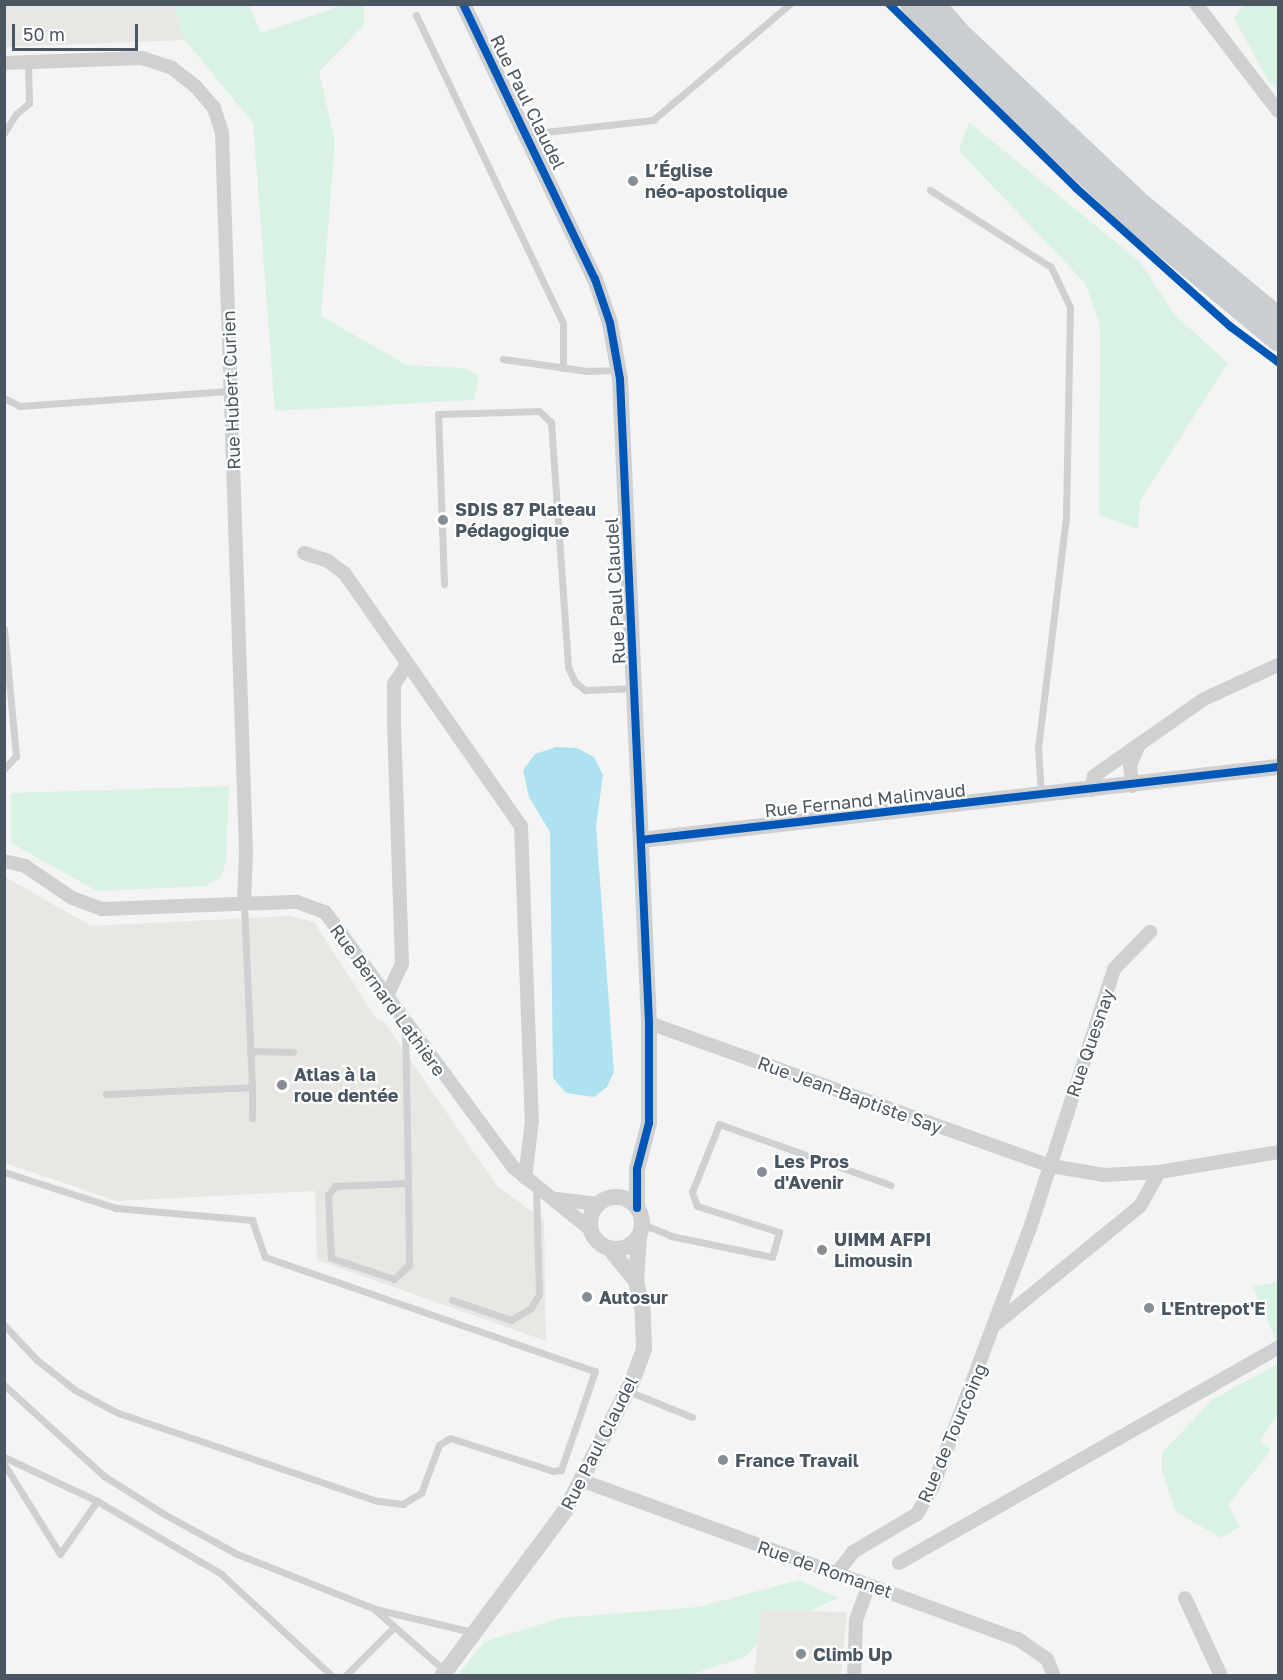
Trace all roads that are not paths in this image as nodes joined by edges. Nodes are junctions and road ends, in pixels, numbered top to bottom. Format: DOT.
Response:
graph roads {
  1 [pos="463,4"];
  2 [pos="790,4"];
  3 [pos="910,4"];
  4 [pos="935,4"];
  5 [pos="1196,4"];
  6 [pos="416,15"];
  7 [pos="28,62"];
  8 [pos="4,63"];
  9 [pos="1278,111"];
  10 [pos="4,133"];
  11 [pos="527,134"];
  12 [pos="930,190"];
  13 [pos="1278,316"];
  14 [pos="1278,341"];
  15 [pos="503,359"];
  16 [pos="563,368"];
  17 [pos="618,370"];
  18 [pos="231,391"];
  19 [pos="4,398"];
  20 [pos="304,553"];
  21 [pos="444,584"];
  22 [pos="4,629"];
  23 [pos="407,665"];
  24 [pos="1278,665"];
  25 [pos="634,688"];
  26 [pos="1141,743"];
  27 [pos="1278,767"];
  28 [pos="4,769"];
  29 [pos="1132,786"];
  30 [pos="1092,790"];
  31 [pos="1041,796"];
  32 [pos="641,840"];
  33 [pos="4,861"];
  34 [pos="244,902"];
  35 [pos="1150,932"];
  36 [pos="386,998"];
  37 [pos="405,1023"];
  38 [pos="650,1023"];
  39 [pos="250,1051"];
  40 [pos="293,1052"];
  41 [pos="252,1087"];
  42 [pos="106,1094"];
  43 [pos="252,1118"];
  44 [pos="1278,1152"];
  45 [pos="1051,1166"];
  46 [pos="637,1169"];
  47 [pos="4,1172"];
  48 [pos="1159,1172"];
  49 [pos="525,1178"];
  50 [pos="408,1183"];
  51 [pos="890,1185"];
  52 [pos="536,1187"];
  53 [pos="557,1199"];
  54 [pos="604,1201"];
  55 [pos="639,1222"];
  56 [pos="591,1230"];
  57 [pos="609,1248"];
  58 [pos="636,1281"];
  59 [pos="452,1300"];
  60 [pos="997,1323"];
  61 [pos="4,1325"];
  62 [pos="1278,1348"];
  63 [pos="4,1385"];
  64 [pos="628,1391"];
  65 [pos="692,1417"];
  66 [pos="4,1457"];
  67 [pos="4,1464"];
  68 [pos="583,1481"];
  69 [pos="97,1501"];
  70 [pos="899,1563"];
  71 [pos="836,1574"];
  72 [pos="869,1585"];
  73 [pos="1185,1598"];
  74 [pos="373,1608"];
  75 [pos="394,1627"];
  76 [pos="474,1633"];
  77 [pos="444,1673"];
  78 [pos="332,1676"];
  79 [pos="345,1676"];
  80 [pos="854,1676"];
  81 [pos="1054,1676"];
  82 [pos="1221,1676"];
  1 -- 11 [label="street, Rue Paul Claudel"];
  2 -- 11 [label="lane"];
  3 -- 14 [label="main road"];
  4 -- 13 [label="main road"];
  5 -- 9 [label="street"];
  6 -- 16 [label="lane"];
  7 -- 8 [label="street, Rue Hubert Curien"];
  7 -- 10 [label="lane"];
  7 -- 18 [label="street, Rue Hubert Curien"];
  11 -- 17 [label="street, Rue Paul Claudel"];
  12 -- 31 [label="lane"];
  15 -- 16 [label="lane"];
  16 -- 17 [label="lane"];
  17 -- 25 [label="street, Rue Paul Claudel"];
  18 -- 19 [label="lane"];
  18 -- 34 [label="street, Rue Hubert Curien"];
  20 -- 23 [label="street"];
  21 -- 25 [label="lane"];
  22 -- 28 [label="lane"];
  23 -- 36 [label="street"];
  23 -- 49 [label="street"];
  24 -- 26 [label="street"];
  25 -- 32 [label="street, Rue Paul Claudel"];
  26 -- 29 [label="street"];
  26 -- 30 [label="street"];
  27 -- 29 [label="street, Rue Fernand Malinvaud"];
  29 -- 30 [label="street, Rue Fernand Malinvaud"];
  30 -- 31 [label="street, Rue Fernand Malinvaud"];
  31 -- 32 [label="street, Rue Fernand Malinvaud"];
  32 -- 38 [label="street, Rue Paul Claudel"];
  33 -- 34 [label="street, Rue Bernard Lathière"];
  34 -- 36 [label="street, Rue Bernard Lathière"];
  34 -- 39 [label="lane"];
  35 -- 45 [label="street, Rue Quesnay"];
  36 -- 37 [label="street, Rue Bernard Lathière"];
  37 -- 49 [label="street, Rue Bernard Lathière"];
  37 -- 50 [label="lane"];
  38 -- 45 [label="street, Rue Jean-Baptiste Say"];
  38 -- 46 [label="street, Rue Paul Claudel"];
  39 -- 40 [label="lane"];
  39 -- 41 [label="lane"];
  41 -- 42 [label="lane"];
  41 -- 43 [label="lane"];
  44 -- 48 [label="street"];
  45 -- 48 [label="street"];
  45 -- 60 [label="street, Rue de Tourcoing"];
  46 -- 54 [label="street, Rue Paul Claudel"];
  46 -- 55 [label="street, Rue Paul Claudel"];
  47 -- 61 [label="lane"];
  48 -- 60 [label="street, Rue de Tourcoing"];
  49 -- 52 [label="street, Rue Bernard Lathière"];
  50 -- 50 [label="lane"];
  51 -- 55 [label="lane"];
  52 -- 53 [label="street, Rue Bernard Lathière"];
  52 -- 59 [label="lane"];
  53 -- 54 [label="street, Rue Bernard Lathière"];
  53 -- 56 [label="street, Rue Bernard Lathière"];
  54 -- 55 [label="street"];
  54 -- 56 [label="street"];
  55 -- 57 [label="street"];
  55 -- 58 [label="street, Rue Paul Claudel"];
  56 -- 57 [label="street"];
  57 -- 58 [label="street, Rue Paul Claudel"];
  58 -- 64 [label="street, Rue Paul Claudel"];
  60 -- 71 [label="street, Rue de Tourcoing"];
  62 -- 70 [label="street"];
  63 -- 74 [label="lane"];
  64 -- 65 [label="lane"];
  64 -- 68 [label="street, Rue Paul Claudel"];
  66 -- 69 [label="lane"];
  67 -- 69 [label="lane"];
  68 -- 71 [label="street, Rue de Romanet"];
  68 -- 76 [label="street, Rue Paul Claudel"];
  69 -- 78 [label="lane"];
  71 -- 72 [label="street, Rue de Romanet"];
  72 -- 80 [label="street"];
  72 -- 81 [label="street, Rue de Romanet"];
  73 -- 82 [label="street"];
  74 -- 75 [label="lane"];
  74 -- 76 [label="lane"];
  75 -- 77 [label="lane"];
  75 -- 79 [label="lane"];
  76 -- 77 [label="street, Rue Paul Claudel"];
}
